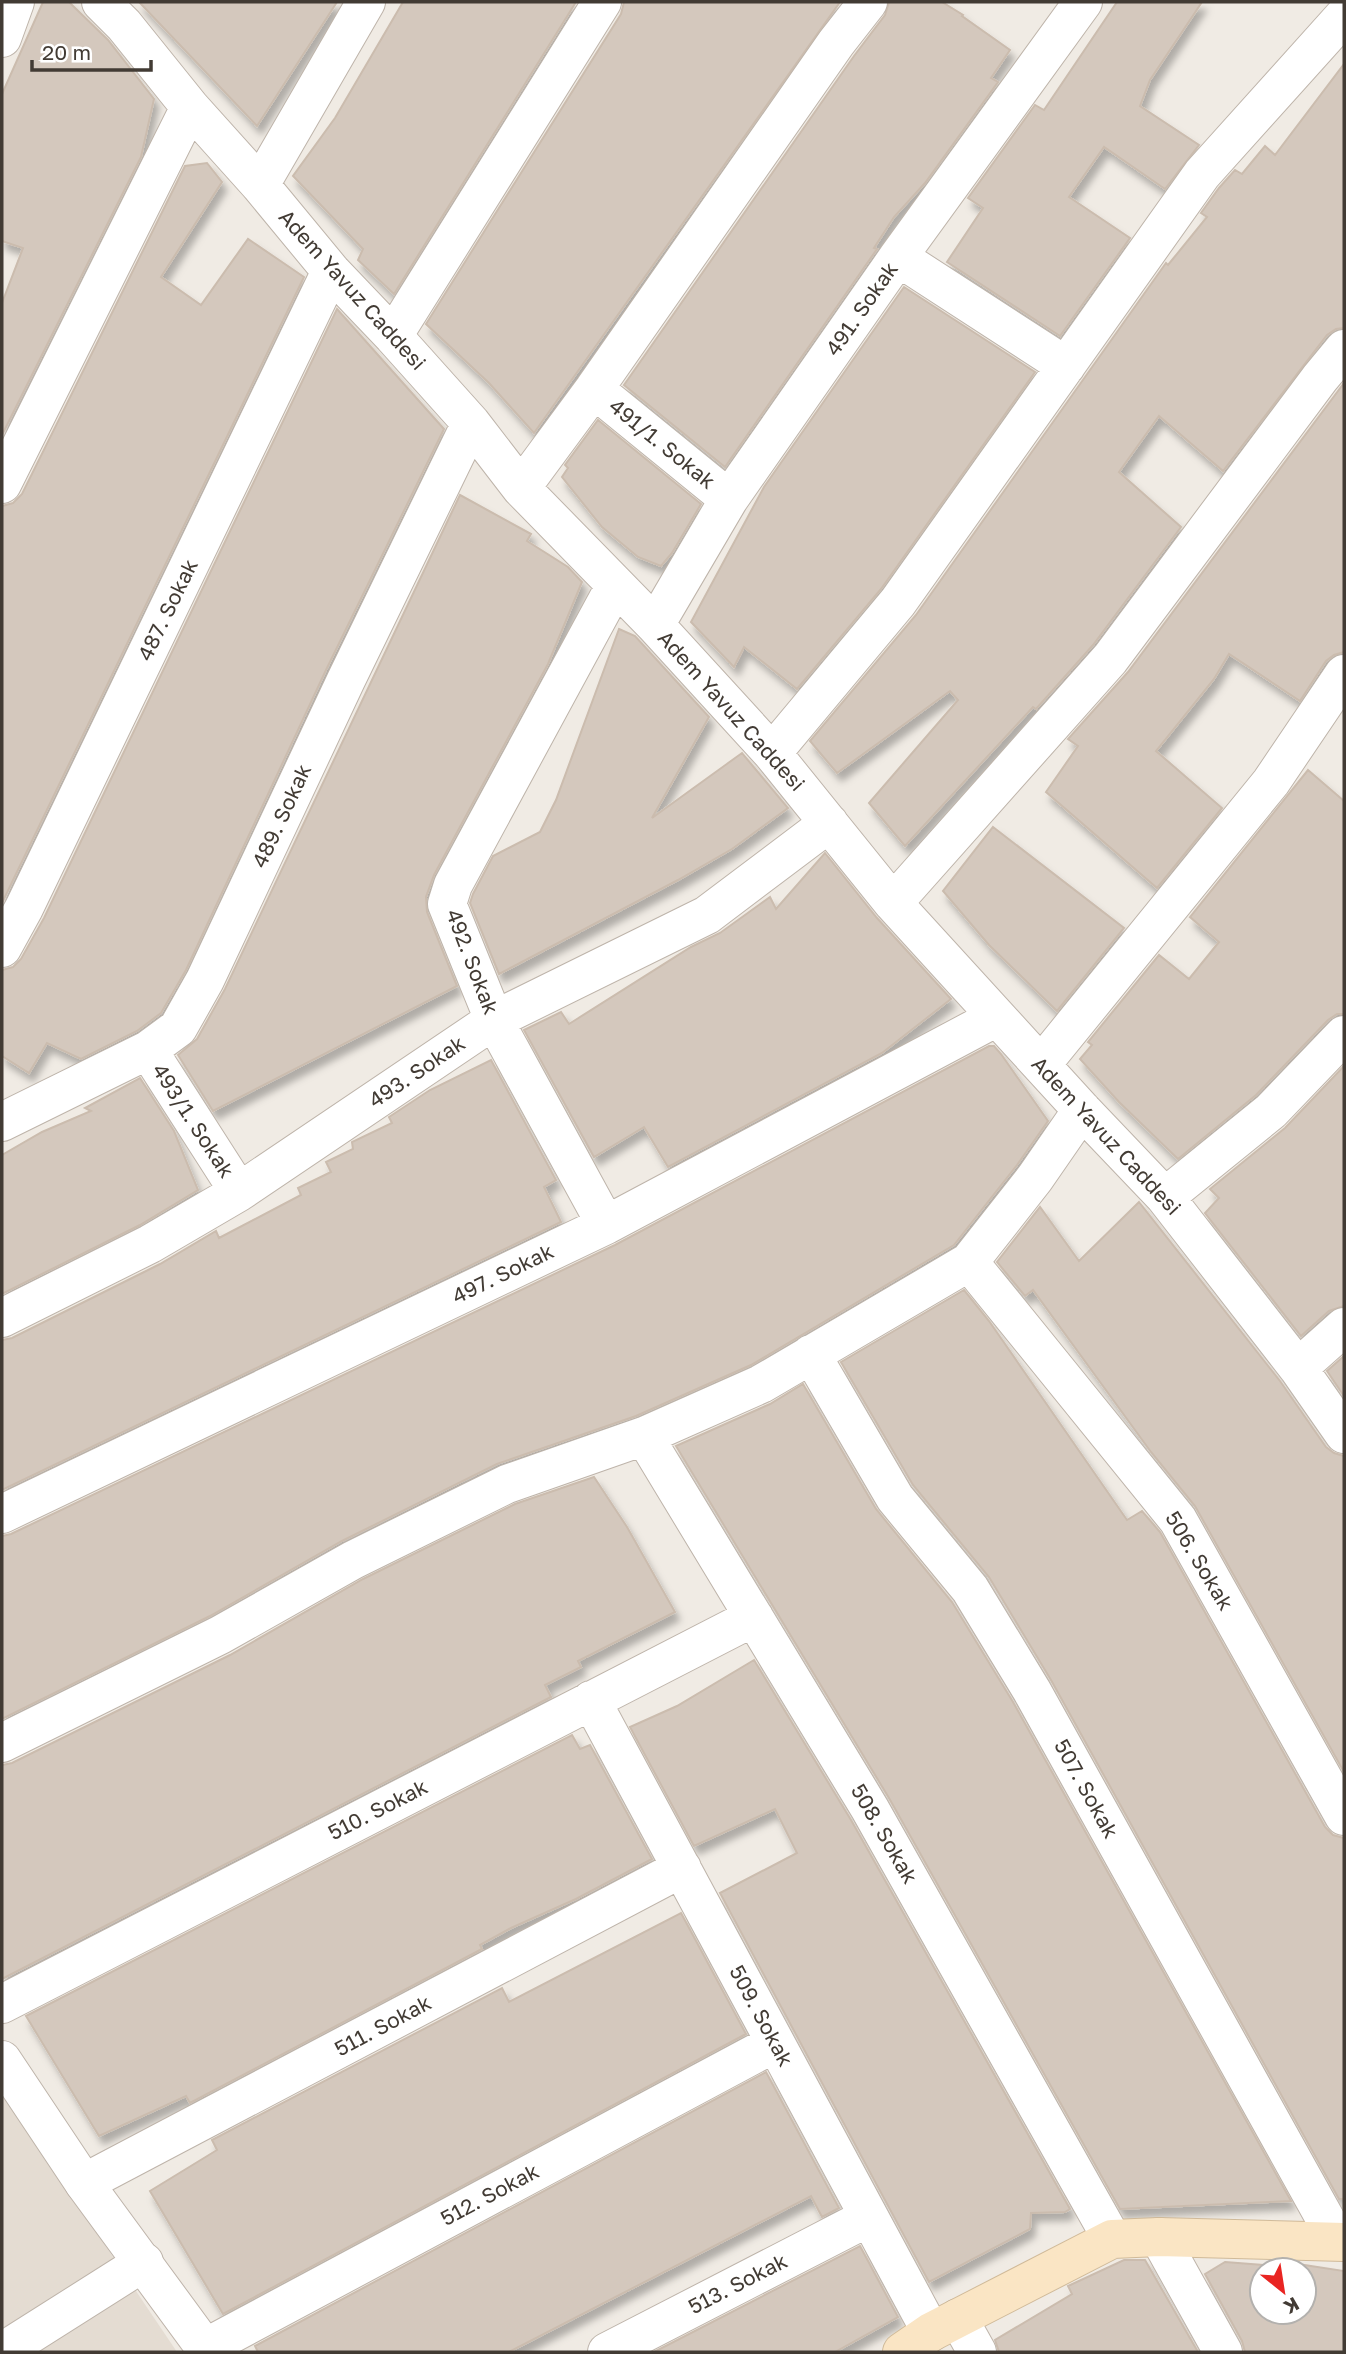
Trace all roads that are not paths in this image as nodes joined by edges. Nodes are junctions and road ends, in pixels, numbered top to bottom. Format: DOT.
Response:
graph roads {
  1 [pos="15,2"];
  2 [pos="366,2"];
  3 [pos="603,2"];
  4 [pos="868,2"];
  5 [pos="1083,2"];
  6 [pos="122,10"];
  7 [pos="1344,16"];
  8 [pos="2,38"];
  9 [pos="190,107"];
  10 [pos="260,185"];
  11 [pos="898,257"];
  12 [pos="331,271"];
  13 [pos="394,336"];
  14 [pos="1344,349"];
  15 [pos="1066,366"];
  16 [pos="594,389"];
  17 [pos="471,423"];
  18 [pos="2,484"];
  19 [pos="521,488"];
  20 [pos="729,499"];
  21 [pos="615,586"];
  22 [pos="654,625"];
  23 [pos="1344,674"];
  24 [pos="772,753"];
  25 [pos="829,823"];
  26 [pos="893,903"];
  27 [pos="2,948"];
  28 [pos="997,1017"];
  29 [pos="494,1020"];
  30 [pos="1344,1034"];
  31 [pos="148,1050"];
  32 [pos="1041,1065"];
  33 [pos="1082,1110"];
  34 [pos="2,1122"];
  35 [pos="239,1192"];
  36 [pos="1166,1197"];
  37 [pos="606,1225"];
  38 [pos="970,1262"];
  39 [pos="2,1318"];
  40 [pos="1344,1327"];
  41 [pos="811,1354"];
  42 [pos="1298,1368"];
  43 [pos="1344,1433"];
  44 [pos="644,1436"];
  45 [pos="2,1514"];
  46 [pos="754,1617"];
  47 [pos="591,1700"];
  48 [pos="2,1743"];
  49 [pos="1344,1816"];
  50 [pos="682,1868"];
  51 [pos="2,2004"];
  52 [pos="775,2043"];
  53 [pos="2,2060"];
  54 [pos="84,2183"];
  55 [pos="869,2217"];
  56 [pos="1159,2237"];
  57 [pos="1112,2239"];
  58 [pos="1341,2241"];
  59 [pos="144,2262"];
  60 [pos="930,2334"];
  61 [pos="207,2350"];
  62 [pos="2,2352"];
  63 [pos="607,2352"];
  64 [pos="977,2352"];
  65 [pos="1223,2352"];
  1 -- 8 [label="street"];
  2 -- 10 [label="street"];
  3 -- 13 [label="street"];
  4 -- 16 [label="street"];
  5 -- 11 [label="street, 491. Sokak"];
  6 -- 9 [label="street, Adem Yavuz Caddesi"];
  7 -- 15 [label="street"];
  9 -- 10 [label="street, Adem Yavuz Caddesi"];
  9 -- 18 [label="street"];
  10 -- 12 [label="street, Adem Yavuz Caddesi"];
  11 -- 15 [label="street"];
  11 -- 20 [label="street, 491. Sokak"];
  12 -- 13 [label="street, Adem Yavuz Caddesi"];
  12 -- 27 [label="street, 487. Sokak"];
  13 -- 17 [label="street, Adem Yavuz Caddesi"];
  14 -- 26 [label="street"];
  15 -- 24 [label="street"];
  16 -- 19 [label="street"];
  16 -- 20 [label="street, 491/1. Sokak"];
  17 -- 19 [label="street, Adem Yavuz Caddesi"];
  17 -- 31 [label="street, 489. Sokak"];
  19 -- 21 [label="street, Adem Yavuz Caddesi"];
  20 -- 22 [label="street, 491. Sokak"];
  21 -- 22 [label="street, Adem Yavuz Caddesi"];
  21 -- 29 [label="street, 492. Sokak"];
  22 -- 24 [label="street, Adem Yavuz Caddesi"];
  23 -- 32 [label="street"];
  24 -- 25 [label="street, Adem Yavuz Caddesi"];
  25 -- 26 [label="street, Adem Yavuz Caddesi"];
  25 -- 29 [label="street, 493. Sokak"];
  26 -- 28 [label="street, Adem Yavuz Caddesi"];
  28 -- 32 [label="street, Adem Yavuz Caddesi"];
  28 -- 37 [label="street, 497. Sokak"];
  29 -- 35 [label="street, 493. Sokak"];
  29 -- 37 [label="street, 492. Sokak"];
  30 -- 36 [label="street"];
  31 -- 34 [label="street, 489. Sokak"];
  31 -- 35 [label="street, 493/1. Sokak"];
  32 -- 33 [label="street, Adem Yavuz Caddesi"];
  33 -- 36 [label="street, Adem Yavuz Caddesi"];
  33 -- 38 [label="street"];
  35 -- 39 [label="street, 493. Sokak"];
  36 -- 42 [label="street, Adem Yavuz Caddesi"];
  37 -- 45 [label="street, 497. Sokak"];
  38 -- 41 [label="street"];
  38 -- 49 [label="street, 506. Sokak"];
  40 -- 42 [label="street"];
  41 -- 44 [label="street"];
  41 -- 58 [label="street, 507. Sokak"];
  42 -- 43 [label="street, Adem Yavuz Caddesi"];
  44 -- 46 [label="street, 508. Sokak"];
  44 -- 48 [label="street"];
  46 -- 47 [label="street, 510. Sokak"];
  46 -- 57 [label="street, 508. Sokak"];
  47 -- 50 [label="street, 509. Sokak"];
  47 -- 51 [label="street, 510. Sokak"];
  50 -- 52 [label="street, 509. Sokak"];
  50 -- 54 [label="street, 511. Sokak"];
  52 -- 55 [label="street, 509. Sokak"];
  52 -- 61 [label="street, 512. Sokak"];
  53 -- 54 [label="street"];
  54 -- 59 [label="street"];
  55 -- 60 [label="street, 509. Sokak"];
  55 -- 63 [label="street, 513. Sokak"];
  56 -- 57 [label="main road"];
  56 -- 58 [label="main road"];
  56 -- 65 [label="street"];
  57 -- 60 [label="main road"];
  59 -- 61 [label="street"];
  59 -- 62 [label="street"];
  60 -- 64 [label="street, 509. Sokak"];
}
